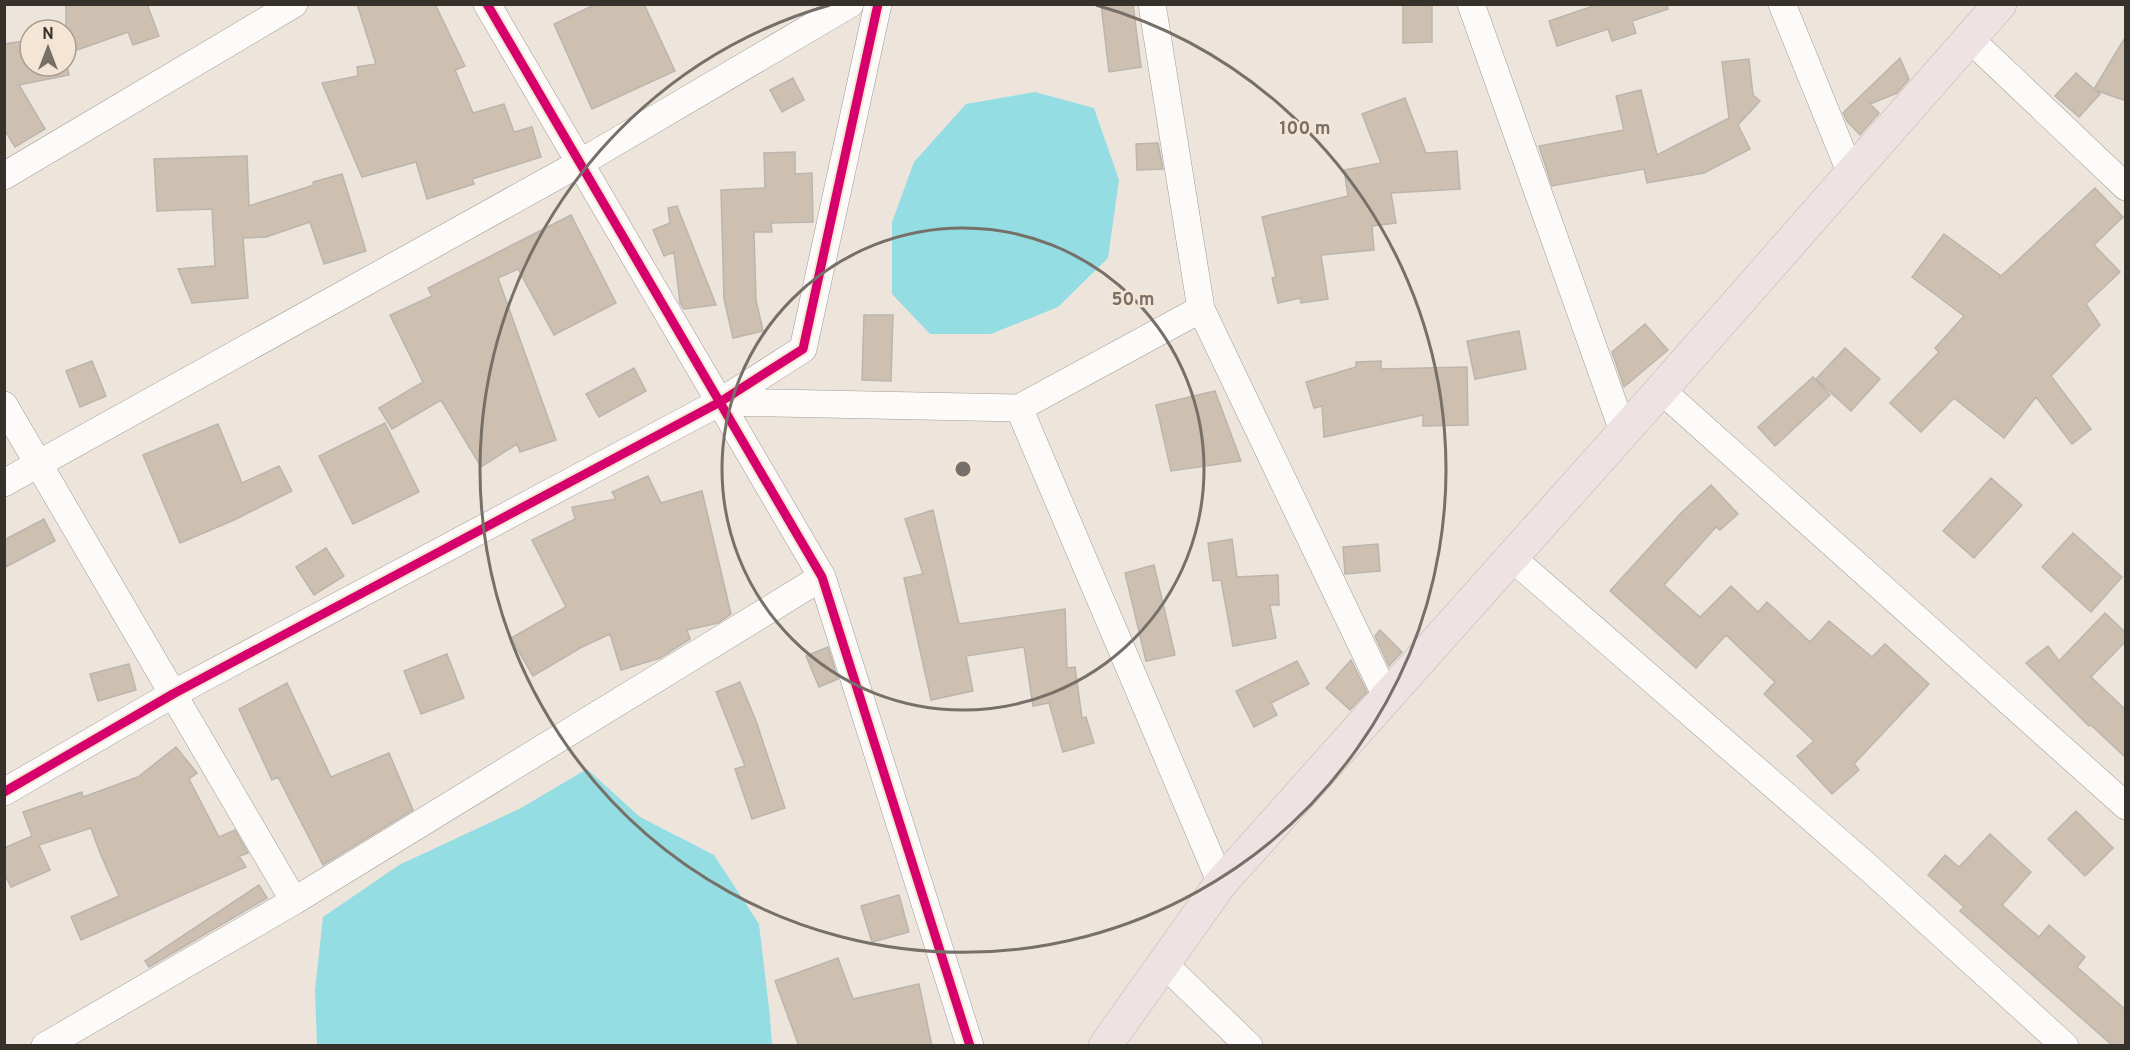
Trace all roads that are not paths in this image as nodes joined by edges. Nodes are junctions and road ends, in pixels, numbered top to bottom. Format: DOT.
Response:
graph roads {
  1 [pos="294,4"];
  2 [pos="487,4"];
  3 [pos="850,4"];
  4 [pos="878,4"];
  5 [pos="1152,4"];
  6 [pos="1471,4"];
  7 [pos="1782,4"];
  8 [pos="2000,4"];
  9 [pos="1970,39"];
  10 [pos="580,164"];
  11 [pos="1851,174"];
  12 [pos="4,176"];
  13 [pos="2126,186"];
  14 [pos="1201,309"];
  15 [pos="1661,390"];
  16 [pos="720,402"];
  17 [pos="4,405"];
  18 [pos="1019,408"];
  19 [pos="1623,430"];
  20 [pos="38,463"];
  21 [pos="4,483"];
  22 [pos="1511,557"];
  23 [pos="822,577"];
  24 [pos="173,694"];
  25 [pos="1386,696"];
  26 [pos="4,792"];
  27 [pos="2126,806"];
  28 [pos="1221,883"];
  29 [pos="294,901"];
  30 [pos="1163,963"];
  31 [pos="81,1037"];
  32 [pos="45,1046"];
  33 [pos="970,1046"];
  34 [pos="1105,1046"];
  35 [pos="1249,1046"];
  36 [pos="2065,1046"];
  1 -- 12 [label="street"];
  2 -- 10 [label="street"];
  3 -- 10 [label="street"];
  4 -- 16 [label="street"];
  5 -- 14 [label="street"];
  6 -- 19 [label="street"];
  7 -- 11 [label="street"];
  8 -- 9 [label="highway"];
  9 -- 11 [label="highway"];
  9 -- 13 [label="street"];
  10 -- 16 [label="street"];
  10 -- 20 [label="street"];
  11 -- 15 [label="highway"];
  14 -- 18 [label="street"];
  14 -- 25 [label="street"];
  15 -- 19 [label="highway"];
  15 -- 27 [label="street"];
  16 -- 18 [label="street"];
  16 -- 23 [label="street"];
  16 -- 24 [label="street"];
  17 -- 20 [label="street"];
  18 -- 28 [label="street"];
  19 -- 22 [label="highway"];
  20 -- 21 [label="street"];
  20 -- 24 [label="street"];
  22 -- 25 [label="highway"];
  22 -- 36 [label="street"];
  23 -- 29 [label="street"];
  23 -- 33 [label="street"];
  24 -- 26 [label="street"];
  24 -- 29 [label="street"];
  25 -- 28 [label="highway"];
  28 -- 30 [label="highway"];
  29 -- 31 [label="street"];
  30 -- 34 [label="highway"];
  30 -- 35 [label="street"];
  31 -- 32 [label="street"];
}
